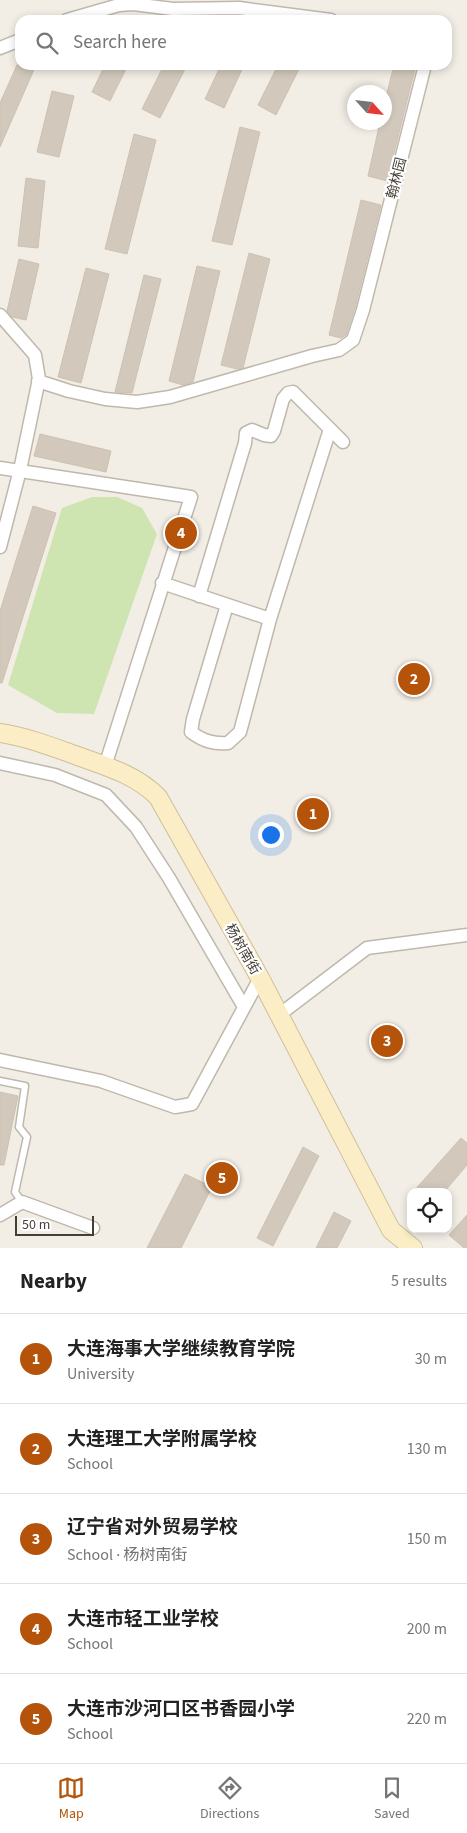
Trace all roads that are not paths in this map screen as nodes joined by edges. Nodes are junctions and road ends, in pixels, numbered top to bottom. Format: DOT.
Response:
graph roads {
  1 [pos="84,15"];
  2 [pos="292,15"];
  3 [pos="15,42"];
  4 [pos="0,48"];
  5 [pos="424,70"];
  6 [pos="0,315"];
  7 [pos="38,381"];
  8 [pos="330,429"];
  9 [pos="343,442"];
  10 [pos="0,468"];
  11 [pos="20,470"];
  12 [pos="0,548"];
  13 [pos="162,583"];
  14 [pos="199,596"];
  15 [pos="227,605"];
  16 [pos="270,619"];
  17 [pos="0,733"];
  18 [pos="0,763"];
  19 [pos="105,766"];
  20 [pos="467,936"];
  21 [pos="260,978"];
  22 [pos="244,1007"];
  23 [pos="279,1015"];
  24 [pos="0,1060"];
  25 [pos="0,1081"];
  26 [pos="22,1202"];
  27 [pos="0,1215"];
  28 [pos="93,1228"];
  29 [pos="413,1248"];
  1 -- 2 [label="street"];
  3 -- 4 [label="street"];
  5 -- 7 [label="street, 翰林园"];
  6 -- 7 [label="street"];
  7 -- 11 [label="street"];
  8 -- 9 [label="street"];
  8 -- 14 [label="street"];
  8 -- 16 [label="street"];
  10 -- 11 [label="street"];
  11 -- 12 [label="street"];
  11 -- 13 [label="street"];
  13 -- 14 [label="street"];
  13 -- 19 [label="street"];
  14 -- 15 [label="street"];
  15 -- 16 [label="street"];
  15 -- 16 [label="street"];
  17 -- 19 [label="street, 杨树南街"];
  18 -- 22 [label="street"];
  19 -- 21 [label="street, 杨树南街"];
  20 -- 23 [label="street"];
  21 -- 22 [label="street"];
  21 -- 23 [label="street, 杨树南街"];
  22 -- 24 [label="street"];
  23 -- 29 [label="street, 杨树南街"];
  25 -- 26 [label="lane"];
  26 -- 27 [label="street"];
  26 -- 28 [label="street"];
}
